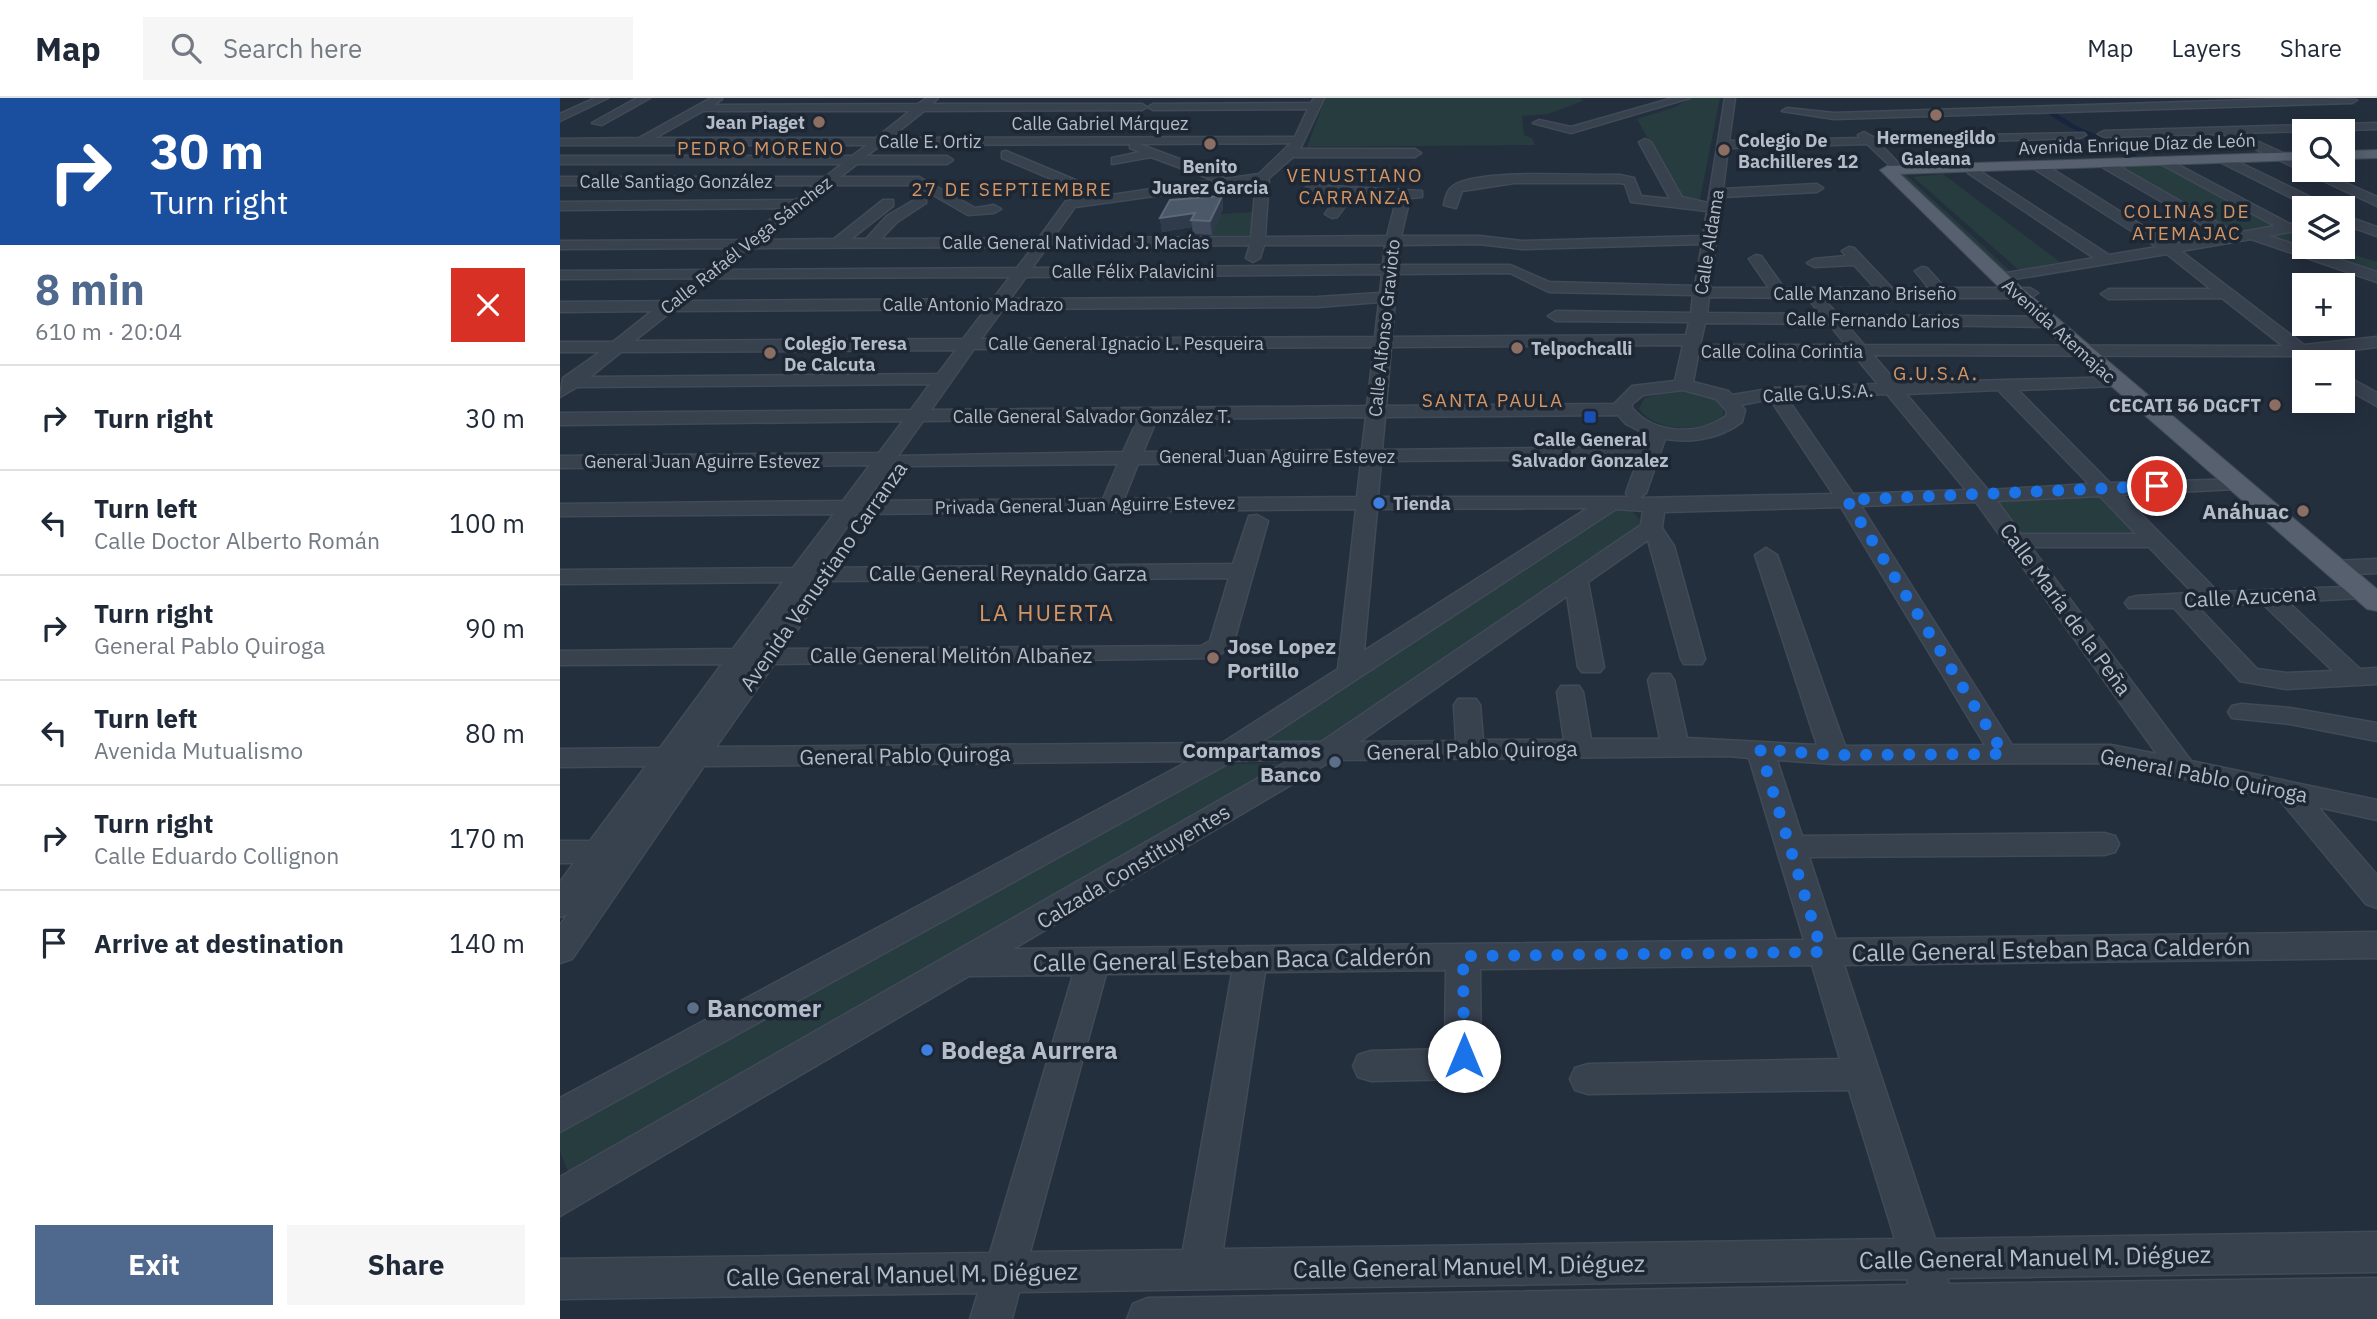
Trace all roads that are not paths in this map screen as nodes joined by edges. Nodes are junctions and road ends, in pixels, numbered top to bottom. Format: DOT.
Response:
graph roads {
  1 [pos="603,98"];
  2 [pos="645,98"];
  3 [pos="719,98"];
  4 [pos="1685,98"];
  5 [pos="1730,98"];
  6 [pos="1819,98"];
  7 [pos="1975,98"];
  8 [pos="2157,98"];
  9 [pos="2350,99"];
  10 [pos="1151,102"];
  11 [pos="1317,102"];
  12 [pos="927,103"];
  13 [pos="2365,105"];
  14 [pos="2172,106"];
  15 [pos="702,108"];
  16 [pos="1787,111"];
  17 [pos="1993,111"];
  18 [pos="1838,113"];
  19 [pos="1564,114"];
  20 [pos="560,118"];
  21 [pos="617,124"];
  22 [pos="645,124"];
  23 [pos="673,124"];
  24 [pos="700,124"];
  25 [pos="873,124"];
  26 [pos="900,124"];
  27 [pos="927,124"];
  28 [pos="2377,125"];
  29 [pos="2223,130"];
  30 [pos="1130,132"];
  31 [pos="2104,134"];
  32 [pos="2080,135"];
  33 [pos="2030,136"];
  34 [pos="1300,140"];
  35 [pos="642,141"];
  36 [pos="878,141"];
  37 [pos="1864,141"];
  38 [pos="560,142"];
  39 [pos="1646,142"];
  40 [pos="1724,145"];
  41 [pos="1760,151"];
  42 [pos="1289,153"];
  43 [pos="1309,153"];
  44 [pos="1819,154"];
  45 [pos="1006,155"];
  46 [pos="2355,155"];
  47 [pos="2377,155"];
  48 [pos="1158,156"];
  49 [pos="2281,157"];
  50 [pos="2292,157"];
  51 [pos="2224,159"];
  52 [pos="560,160"];
  53 [pos="607,160"];
  54 [pos="854,160"];
  55 [pos="947,160"];
  56 [pos="2163,162"];
  57 [pos="2292,162"];
  58 [pos="1121,163"];
  59 [pos="2106,164"];
  60 [pos="2071,166"];
  61 [pos="2040,167"];
  62 [pos="1295,170"];
  63 [pos="1893,170"];
  64 [pos="1972,170"];
  65 [pos="1411,173"];
  66 [pos="1263,177"];
  67 [pos="1218,178"];
  68 [pos="828,181"];
  69 [pos="2333,182"];
  70 [pos="563,183"];
  71 [pos="1817,188"];
  72 [pos="2377,188"];
  73 [pos="1310,189"];
  74 [pos="2348,189"];
  75 [pos="1349,191"];
  76 [pos="2298,196"];
  77 [pos="1109,198"];
  78 [pos="921,200"];
  79 [pos="1715,201"];
  80 [pos="2377,202"];
  81 [pos="888,203"];
  82 [pos="798,204"];
  83 [pos="666,205"];
  84 [pos="1451,205"];
  85 [pos="560,206"];
  86 [pos="994,209"];
  87 [pos="1332,214"];
  88 [pos="926,215"];
  89 [pos="645,218"];
  90 [pos="892,219"];
  91 [pos="2292,226"];
  92 [pos="2286,227"];
  93 [pos="2355,227"];
  94 [pos="2292,230"];
  95 [pos="2377,230"];
  96 [pos="625,232"];
  97 [pos="2249,234"];
  98 [pos="2234,237"];
  99 [pos="1393,240"];
  100 [pos="1637,240"];
  101 [pos="1708,240"];
  102 [pos="1258,241"];
  103 [pos="1050,242"];
  104 [pos="838,243"];
  105 [pos="870,243"];
  106 [pos="1591,243"];
  107 [pos="748,244"];
  108 [pos="560,245"];
  109 [pos="605,245"];
  110 [pos="2167,247"];
  111 [pos="2355,254"];
  112 [pos="1756,259"];
  113 [pos="2106,260"];
  114 [pos="2377,261"];
  115 [pos="1390,268"];
  116 [pos="1922,271"];
  117 [pos="1029,272"];
  118 [pos="709,274"];
  119 [pos="560,275"];
  120 [pos="2377,277"];
  121 [pos="1819,286"];
  122 [pos="2015,286"];
  123 [pos="1244,287"];
  124 [pos="1700,291"];
  125 [pos="1780,293"];
  126 [pos="1888,293"];
  127 [pos="1941,293"];
  128 [pos="2229,293"];
  129 [pos="2109,294"];
  130 [pos="1387,298"];
  131 [pos="1007,304"];
  132 [pos="669,306"];
  133 [pos="560,307"];
  134 [pos="1556,316"];
  135 [pos="1698,317"];
  136 [pos="1834,321"];
  137 [pos="2048,322"];
  138 [pos="1382,342"];
  139 [pos="2377,342"];
  140 [pos="978,344"];
  141 [pos="1690,345"];
  142 [pos="560,347"];
  143 [pos="617,347"];
  144 [pos="2298,350"];
  145 [pos="2308,350"];
  146 [pos="1859,351"];
  147 [pos="2090,351"];
  148 [pos="2292,351"];
  149 [pos="945,379"];
  150 [pos="2115,381"];
  151 [pos="564,385"];
  152 [pos="1683,385"];
  153 [pos="2003,385"];
  154 [pos="2355,387"];
  155 [pos="1891,389"];
  156 [pos="1775,393"];
  157 [pos="1731,401"];
  158 [pos="2377,401"];
  159 [pos="1623,409"];
  160 [pos="1374,414"];
  161 [pos="1149,415"];
  162 [pos="926,417"];
  163 [pos="560,419"];
  164 [pos="1658,431"];
  165 [pos="1650,453"];
  166 [pos="1370,455"];
  167 [pos="1131,457"];
  168 [pos="895,460"];
  169 [pos="560,462"];
  170 [pos="2235,483"];
  171 [pos="2105,488"];
  172 [pos="1982,496"];
  173 [pos="1847,500"];
  174 [pos="1365,503"];
  175 [pos="1111,504"];
  176 [pos="1638,507"];
  177 [pos="861,508"];
  178 [pos="560,510"];
  179 [pos="1257,521"];
  180 [pos="2152,540"];
  181 [pos="2017,541"];
  182 [pos="1766,555"];
  183 [pos="2356,567"];
  184 [pos="1245,571"];
  185 [pos="812,575"];
  186 [pos="560,577"];
  187 [pos="1576,579"];
  188 [pos="2372,593"];
  189 [pos="2211,598"];
  190 [pos="2274,602"];
  191 [pos="2137,603"];
  192 [pos="2185,607"];
  193 [pos="754,656"];
  194 [pos="560,658"];
  195 [pos="1693,659"];
  196 [pos="1591,667"];
  197 [pos="1350,672"];
  198 [pos="2366,676"];
  199 [pos="1661,680"];
  200 [pos="1570,692"];
  201 [pos="1467,705"];
  202 [pos="2241,712"];
  203 [pos="2377,732"];
  204 [pos="1676,748"];
  205 [pos="1579,749"];
  206 [pos="1760,749"];
  207 [pos="1470,750"];
  208 [pos="1327,751"];
  209 [pos="1227,752"];
  210 [pos="2004,754"];
  211 [pos="1833,755"];
  212 [pos="668,757"];
  213 [pos="696,757"];
  214 [pos="560,758"];
  215 [pos="2181,768"];
  216 [pos="2288,791"];
  217 [pos="2377,810"];
  218 [pos="2104,844"];
  219 [pos="1790,847"];
  220 [pos="560,852"];
  221 [pos="599,852"];
  222 [pos="2377,897"];
  223 [pos="560,905"];
  224 [pos="2377,945"];
  225 [pos="560,950"];
  226 [pos="1822,952"];
  227 [pos="1463,956"];
  228 [pos="1251,959"];
  229 [pos="1093,961"];
  230 [pos="969,962"];
  231 [pos="1371,1066"];
  232 [pos="1860,1074"];
  233 [pos="1588,1079"];
  234 [pos="560,1116"];
  235 [pos="560,1198"];
  236 [pos="2377,1252"];
  237 [pos="1921,1259"];
  238 [pos="1513,1265"];
  239 [pos="1200,1269"];
  240 [pos="1003,1272"];
  241 [pos="560,1279"];
  242 [pos="2355,1306"];
  243 [pos="1936,1307"];
  244 [pos="2195,1311"];
  245 [pos="2026,1312"];
  246 [pos="1518,1314"];
  247 [pos="991,1319"];
  248 [pos="1148,1319"];
  1 -- 20 [label="street"];
  2 -- 21 [label="street"];
  3 -- 15 [label="street"];
  4 -- 19 [label="street"];
  5 -- 40 [label="street, Calle Aldama"];
  6 -- 18 [label="street, Avenida Atemajac"];
  7 -- 17 [label="street"];
  8 -- 14 [label="street"];
  9 -- 13 [label="street"];
  9 -- 14 [label="street"];
  10 -- 11 [label="street"];
  10 -- 12 [label="street"];
  10 -- 30 [label="street"];
  11 -- 34 [label="street"];
  12 -- 15 [label="street"];
  12 -- 26 [label="street, Calle Rafaél Vega Sánchez"];
  14 -- 17 [label="street"];
  14 -- 29 [label="street"];
  15 -- 23 [label="street"];
  16 -- 18 [label="street"];
  17 -- 18 [label="street"];
  17 -- 33 [label="street"];
  18 -- 37 [label="street, Avenida Atemajac"];
  22 -- 23 [label="street"];
  23 -- 24 [label="street"];
  23 -- 35 [label="street"];
  25 -- 26 [label="street"];
  26 -- 27 [label="street"];
  26 -- 36 [label="street, Calle Rafaél Vega Sánchez"];
  28 -- 29 [label="street"];
  29 -- 31 [label="street"];
  29 -- 49 [label="street"];
  30 -- 34 [label="street, Calle E. Ortiz"];
  30 -- 36 [label="street, Calle E. Ortiz"];
  30 -- 48 [label="street"];
  32 -- 33 [label="street"];
  33 -- 37 [label="street"];
  33 -- 60 [label="street"];
  34 -- 42 [label="street"];
  35 -- 36 [label="street, Calle E. Ortiz"];
  35 -- 38 [label="street, Calle E. Ortiz"];
  35 -- 53 [label="street"];
  36 -- 54 [label="street, Calle Rafaél Vega Sánchez"];
  37 -- 41 [label="street"];
  37 -- 63 [label="street, Avenida Atemajac"];
  39 -- 79 [label="street"];
  40 -- 41 [label="street"];
  40 -- 79 [label="street, Calle Aldama"];
  41 -- 44 [label="street"];
  42 -- 43 [label="street"];
  42 -- 66 [label="street"];
  43 -- 62 [label="street"];
  43 -- 65 [label="street"];
  45 -- 77 [label="street"];
  46 -- 47 [label="main road"];
  48 -- 58 [label="street"];
  48 -- 67 [label="street"];
  49 -- 50 [label="main road, Avenida Enrique Díaz de León"];
  49 -- 51 [label="main road, Avenida Enrique Díaz de León"];
  49 -- 57 [label="street"];
  51 -- 56 [label="main road, Avenida Enrique Díaz de León"];
  51 -- 76 [label="street"];
  52 -- 53 [label="street"];
  53 -- 54 [label="street"];
  53 -- 70 [label="street"];
  54 -- 55 [label="street"];
  54 -- 68 [label="street, Calle Rafaél Vega Sánchez"];
  56 -- 59 [label="main road, Avenida Enrique Díaz de León"];
  56 -- 92 [label="street"];
  59 -- 60 [label="main road, Avenida Enrique Díaz de León"];
  59 -- 98 [label="street"];
  60 -- 61 [label="main road, Avenida Enrique Díaz de León"];
  61 -- 64 [label="main road, Avenida Enrique Díaz de León"];
  61 -- 110 [label="street"];
  63 -- 64 [label="main road, Avenida Enrique Díaz de León"];
  63 -- 122 [label="main road, Avenida Atemajac"];
  64 -- 113 [label="street"];
  65 -- 75 [label="street"];
  65 -- 99 [label="street, Calle Alfonso Gravioto"];
  66 -- 77 [label="street"];
  66 -- 102 [label="street"];
  68 -- 70 [label="street, Calle Santiago González"];
  68 -- 82 [label="street, Calle Rafaél Vega Sánchez"];
  68 -- 86 [label="street, Calle Santiago González"];
  69 -- 74 [label="street"];
  71 -- 79 [label="street"];
  72 -- 74 [label="street"];
  73 -- 75 [label="street"];
  74 -- 80 [label="street"];
  75 -- 87 [label="street"];
  77 -- 103 [label="street, Avenida Venustiano Carranza"];
  78 -- 90 [label="street"];
  79 -- 84 [label="street"];
  79 -- 101 [label="street, Calle Aldama"];
  81 -- 104 [label="street"];
  82 -- 83 [label="street"];
  82 -- 107 [label="street, Calle Rafaél Vega Sánchez"];
  83 -- 85 [label="street"];
  83 -- 89 [label="street"];
  88 -- 90 [label="street"];
  90 -- 105 [label="street"];
  91 -- 92 [label="street, Calle Manzano Briseño"];
  92 -- 94 [label="street"];
  92 -- 97 [label="street, Calle Manzano Briseño"];
  93 -- 95 [label="street"];
  96 -- 109 [label="street"];
  97 -- 98 [label="street, Calle Manzano Briseño"];
  97 -- 120 [label="street"];
  98 -- 110 [label="street, Calle Manzano Briseño"];
  99 -- 102 [label="street, Calle General Natividad J. Macías"];
  99 -- 106 [label="street, Calle General Natividad J. Macías"];
  99 -- 115 [label="street, Calle Alfonso Gravioto"];
  100 -- 101 [label="street"];
  100 -- 106 [label="street"];
  101 -- 124 [label="street, Calle Aldama"];
  102 -- 103 [label="street, Calle General Natividad J. Macías"];
  102 -- 123 [label="street"];
  103 -- 105 [label="street, Calle General Natividad J. Macías"];
  103 -- 117 [label="street, Avenida Venustiano Carranza"];
  104 -- 105 [label="street, Calle General Natividad J. Macías"];
  104 -- 107 [label="street, Calle General Natividad J. Macías"];
  107 -- 109 [label="street, Calle General Natividad J. Macías"];
  107 -- 118 [label="street, Calle Rafaél Vega Sánchez"];
  108 -- 109 [label="street, Calle General Natividad J. Macías"];
  110 -- 113 [label="street, Calle Manzano Briseño"];
  110 -- 128 [label="street"];
  111 -- 114 [label="street"];
  112 -- 125 [label="street"];
  113 -- 122 [label="street, Calle Manzano Briseño"];
  115 -- 123 [label="street, Calle Félix Palavicini"];
  115 -- 124 [label="street, Calle Félix Palavicini"];
  115 -- 130 [label="street, Calle Alfonso Gravioto"];
  116 -- 127 [label="street"];
  117 -- 118 [label="street, Calle Félix Palavicini"];
  117 -- 123 [label="street, Calle Félix Palavicini"];
  117 -- 131 [label="street, Avenida Venustiano Carranza"];
  118 -- 119 [label="street, Calle Félix Palavicini"];
  118 -- 132 [label="street, Calle Rafaél Vega Sánchez"];
  121 -- 125 [label="street, Calle Manzano Briseño"];
  121 -- 126 [label="street, Calle Manzano Briseño"];
  121 -- 126 [label="street, Calle María de la Peña"];
  121 -- 136 [label="street, Calle María de la Peña"];
  122 -- 127 [label="street, Calle Manzano Briseño"];
  122 -- 137 [label="main road, Avenida Atemajac"];
  122 -- 147 [label="main road, Avenida Atemajac"];
  123 -- 130 [label="street, Calle Antonio Madrazo"];
  123 -- 131 [label="street, Calle Antonio Madrazo"];
  124 -- 125 [label="street, Calle Manzano Briseño"];
  124 -- 135 [label="street, Calle Aldama"];
  126 -- 127 [label="street, Calle Manzano Briseño"];
  128 -- 129 [label="street"];
  128 -- 144 [label="street"];
  130 -- 138 [label="street, Calle Alfonso Gravioto"];
  131 -- 132 [label="street, Calle Antonio Madrazo"];
  131 -- 140 [label="street, Avenida Venustiano Carranza"];
  132 -- 133 [label="street, Calle Antonio Madrazo"];
  132 -- 143 [label="street, Calle Rafaél Vega Sánchez"];
  134 -- 135 [label="street, Calle Fernando Larios"];
  135 -- 136 [label="street, Calle Fernando Larios"];
  135 -- 141 [label="street, Calle Aldama"];
  136 -- 137 [label="street, Calle Fernando Larios"];
  136 -- 146 [label="street, Calle María de la Peña"];
  137 -- 147 [label="main road, Avenida Atemajac"];
  138 -- 140 [label="street, Calle General Ignacio L. Pesqueira"];
  138 -- 141 [label="street, Calle General Ignacio L. Pesqueira"];
  138 -- 160 [label="street, Calle Alfonso Gravioto"];
  139 -- 145 [label="street, Calle Colina Corintia"];
  140 -- 143 [label="street, Calle General Ignacio L. Pesqueira"];
  140 -- 149 [label="street, Avenida Venustiano Carranza"];
  140 -- 162 [label="street, Avenida Venustiano Carranza"];
  141 -- 146 [label="street, Calle Colina Corintia"];
  141 -- 152 [label="street, Calle Aldama"];
  142 -- 143 [label="street, Calle General Ignacio L. Pesqueira"];
  143 -- 151 [label="street, Calle Rafaél Vega Sánchez"];
  146 -- 147 [label="street, Calle Colina Corintia"];
  146 -- 155 [label="street, Calle María de la Peña"];
  147 -- 148 [label="street, Calle Colina Corintia"];
  147 -- 150 [label="main road, Avenida Atemajac"];
  147 -- 183 [label="main road, Avenida Atemajac"];
  149 -- 151 [label="street"];
  149 -- 162 [label="street, Avenida Venustiano Carranza"];
  150 -- 153 [label="street, Calle G.U.S.A."];
  150 -- 170 [label="main road, Avenida Atemajac"];
  152 -- 157 [label="street"];
  152 -- 159 [label="street"];
  153 -- 155 [label="street, Calle G.U.S.A."];
  153 -- 171 [label="street"];
  154 -- 158 [label="street"];
  155 -- 156 [label="street, Calle G.U.S.A."];
  155 -- 172 [label="street, Calle María de la Peña"];
  156 -- 157 [label="street, Calle G.U.S.A."];
  156 -- 173 [label="street"];
  157 -- 164 [label="street"];
  159 -- 160 [label="street, Calle General Salvador González T."];
  159 -- 164 [label="street"];
  160 -- 161 [label="street, Calle General Salvador González T."];
  160 -- 166 [label="street, Calle Alfonso Gravioto"];
  161 -- 162 [label="street, Calle General Salvador González T."];
  161 -- 167 [label="street"];
  162 -- 163 [label="street, Calle General Salvador González T."];
  162 -- 168 [label="street, Avenida Venustiano Carranza"];
  164 -- 165 [label="street"];
  165 -- 166 [label="street, General Juan Aguirre Estevez"];
  165 -- 176 [label="street"];
  166 -- 167 [label="street, General Juan Aguirre Estevez"];
  166 -- 174 [label="street, Calle Alfonso Gravioto"];
  167 -- 168 [label="street, General Juan Aguirre Estevez"];
  167 -- 175 [label="street"];
  168 -- 169 [label="street, General Juan Aguirre Estevez"];
  168 -- 177 [label="street, Avenida Venustiano Carranza"];
  170 -- 171 [label="street, Privada General Juan Aguirre Estevez"];
  170 -- 183 [label="main road, Avenida Atemajac"];
  171 -- 172 [label="street, Privada General Juan Aguirre Estevez"];
  171 -- 180 [label="street"];
  172 -- 173 [label="street, Privada General Juan Aguirre Estevez"];
  172 -- 181 [label="street, Calle María de la Peña"];
  173 -- 176 [label="street, Privada General Juan Aguirre Estevez"];
  173 -- 210 [label="street"];
  174 -- 175 [label="street, Privada General Juan Aguirre Estevez"];
  174 -- 176 [label="street, Privada General Juan Aguirre Estevez"];
  174 -- 197 [label="street, Calle Alfonso Gravioto"];
  175 -- 177 [label="street, Privada General Juan Aguirre Estevez"];
  176 -- 187 [label="street, Calzada Constituyentes"];
  176 -- 195 [label="street"];
  176 -- 197 [label="street"];
  177 -- 178 [label="street, Privada General Juan Aguirre Estevez"];
  177 -- 185 [label="street, Avenida Venustiano Carranza"];
  179 -- 184 [label="street"];
  180 -- 181 [label="street"];
  180 -- 189 [label="street"];
  181 -- 215 [label="street, Calle María de la Peña"];
  182 -- 211 [label="street"];
  183 -- 188 [label="main road, Avenida Atemajac"];
  184 -- 185 [label="street, Calle General Reynaldo Garza"];
  184 -- 193 [label="street, Calle General Melitón Albañez"];
  185 -- 186 [label="street, Calle General Reynaldo Garza"];
  185 -- 193 [label="street, Avenida Venustiano Carranza"];
  187 -- 196 [label="street"];
  187 -- 208 [label="street, Calzada Constituyentes"];
  188 -- 189 [label="street, Calle Azucena"];
  189 -- 191 [label="street, Calle Azucena"];
  190 -- 198 [label="street"];
  192 -- 198 [label="street"];
  193 -- 194 [label="street, Calle General Melitón Albañez"];
  193 -- 212 [label="street, Avenida Venustiano Carranza"];
  193 -- 213 [label="street, Avenida Venustiano Carranza"];
  197 -- 209 [label="street"];
  199 -- 204 [label="street"];
  200 -- 205 [label="street"];
  201 -- 207 [label="street"];
  202 -- 203 [label="street"];
  204 -- 205 [label="street, General Pablo Quiroga"];
  204 -- 206 [label="street, General Pablo Quiroga"];
  205 -- 207 [label="street, General Pablo Quiroga"];
  206 -- 211 [label="street, General Pablo Quiroga"];
  206 -- 219 [label="street"];
  207 -- 208 [label="street, General Pablo Quiroga"];
  208 -- 209 [label="street, General Pablo Quiroga"];
  208 -- 230 [label="street, Calzada Constituyentes"];
  209 -- 213 [label="street, General Pablo Quiroga"];
  209 -- 234 [label="street"];
  210 -- 211 [label="street, General Pablo Quiroga"];
  210 -- 215 [label="street, General Pablo Quiroga"];
  212 -- 213 [label="street, General Pablo Quiroga"];
  212 -- 214 [label="street, General Pablo Quiroga"];
  212 -- 221 [label="street, Avenida Venustiano Carranza"];
  213 -- 225 [label="street, Avenida Venustiano Carranza"];
  215 -- 216 [label="street, General Pablo Quiroga"];
  216 -- 217 [label="street, General Pablo Quiroga"];
  216 -- 222 [label="street"];
  218 -- 219 [label="street"];
  219 -- 226 [label="street"];
  220 -- 221 [label="street"];
  221 -- 223 [label="street, Avenida Venustiano Carranza"];
  224 -- 226 [label="street, Calle General Esteban Baca Calderón"];
  226 -- 227 [label="street, Calle General Esteban Baca Calderón"];
  226 -- 232 [label="street"];
  227 -- 228 [label="street, Calle General Esteban Baca Calderón"];
  227 -- 231 [label="street"];
  228 -- 229 [label="street, Calle General Esteban Baca Calderón"];
  228 -- 239 [label="street"];
  229 -- 230 [label="street, Calle General Esteban Baca Calderón"];
  229 -- 240 [label="street"];
  230 -- 235 [label="street, Calzada Constituyentes"];
  232 -- 233 [label="street"];
  232 -- 237 [label="street"];
  236 -- 237 [label="street, Calle General Manuel M. Diéguez"];
  237 -- 238 [label="street, Calle General Manuel M. Diéguez"];
  237 -- 243 [label="street"];
  238 -- 239 [label="street, Calle General Manuel M. Diéguez"];
  238 -- 246 [label="street"];
  239 -- 240 [label="street, Calle General Manuel M. Diéguez"];
  240 -- 241 [label="street, Calle General Manuel M. Diéguez"];
  240 -- 247 [label="street"];
  242 -- 244 [label="street, Calle General Manuel M. Diéguez"];
  243 -- 245 [label="street, Calle General Manuel M. Diéguez"];
  243 -- 246 [label="street, Calle General Manuel M. Diéguez"];
  244 -- 245 [label="street, Calle General Manuel M. Diéguez"];
  246 -- 248 [label="street, Calle General Manuel M. Diéguez"];
}
